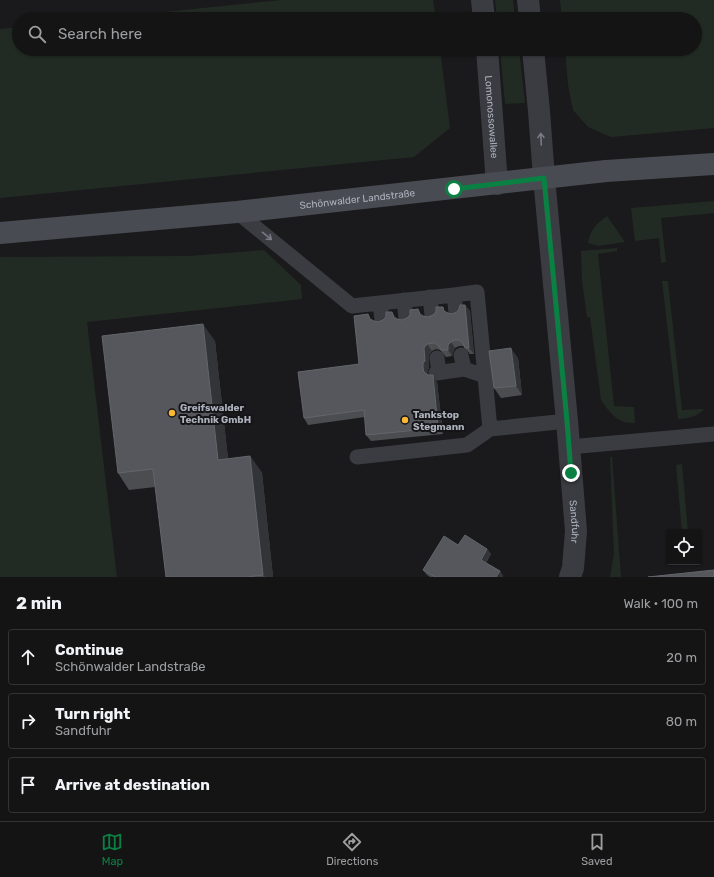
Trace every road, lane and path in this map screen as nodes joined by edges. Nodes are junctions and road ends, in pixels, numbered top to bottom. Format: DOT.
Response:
graph roads {
  1 [pos="482,0"];
  2 [pos="528,0"];
  3 [pos="483,12"];
  4 [pos="529,12"];
  5 [pos="488,56"];
  6 [pos="534,56"];
  7 [pos="714,164"];
  8 [pos="544,178"];
  9 [pos="497,184"];
  10 [pos="237,212"];
  11 [pos="0,233"];
  12 [pos="454,295"];
  13 [pos="430,297"];
  14 [pos="404,300"];
  15 [pos="380,303"];
  16 [pos="456,312"];
  17 [pos="432,315"];
  18 [pos="406,318"];
  19 [pos="382,320"];
  20 [pos="437,368"];
  21 [pos="485,376"];
  22 [pos="567,421"];
  23 [pos="490,429"];
  24 [pos="714,434"];
  25 [pos="569,447"];
  26 [pos="356,457"];
  27 [pos="570,577"];
  1 -- 3 [label="street"];
  2 -- 4 [label="street"];
  5 -- 9 [label="street, Lomonossowallee"];
  8 -- 6 [label="street, one-way"];
  7 -- 8 [label="main road, Schönwalder Landstraße"];
  8 -- 9 [label="main road, Schönwalder Landstraße"];
  8 -- 22 [label="street, Sandfuhr"];
  9 -- 10 [label="main road, Schönwalder Landstraße"];
  10 -- 11 [label="main road, Schönwalder Landstraße"];
  10 -- 15 [label="lane, one-way"];
  12 -- 13 [label="lane"];
  12 -- 16 [label="lane"];
  12 -- 21 [label="lane"];
  13 -- 14 [label="lane"];
  13 -- 17 [label="lane"];
  14 -- 15 [label="lane"];
  14 -- 18 [label="lane"];
  15 -- 19 [label="lane"];
  20 -- 21 [label="lane"];
  21 -- 23 [label="lane"];
  22 -- 23 [label="lane"];
  22 -- 25 [label="street, Sandfuhr"];
  23 -- 26 [label="lane"];
  24 -- 25 [label="lane"];
  25 -- 27 [label="street, Sandfuhr"];
}
